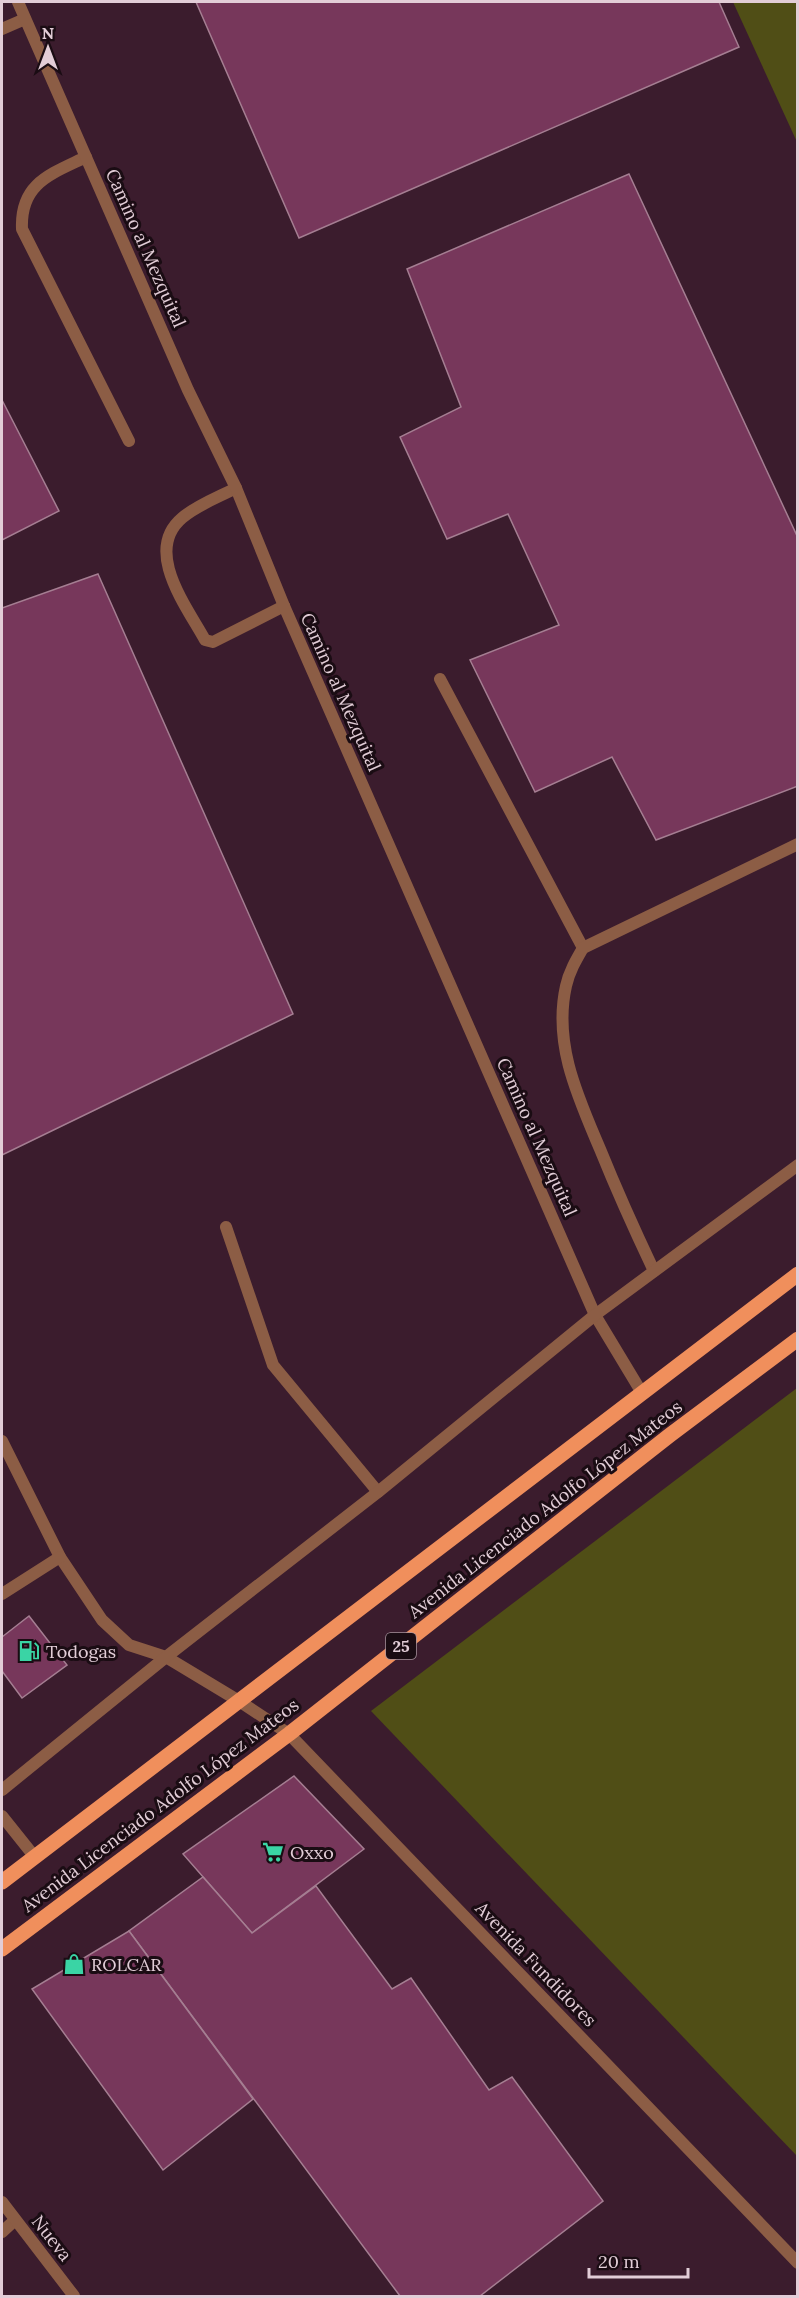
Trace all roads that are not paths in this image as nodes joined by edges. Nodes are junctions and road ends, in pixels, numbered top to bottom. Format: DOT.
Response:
graph roads {
  1 [pos="18,2"];
  2 [pos="25,19"];
  3 [pos="2,29"];
  4 [pos="86,157"];
  5 [pos="129,441"];
  6 [pos="236,488"];
  7 [pos="284,606"];
  8 [pos="440,680"];
  9 [pos="798,844"];
  10 [pos="583,948"];
  11 [pos="798,1165"];
  12 [pos="226,1227"];
  13 [pos="654,1271"];
  14 [pos="798,1274"];
  15 [pos="595,1315"];
  16 [pos="798,1339"];
  17 [pos="642,1393"];
  18 [pos="2,1441"];
  19 [pos="378,1492"];
  20 [pos="60,1557"];
  21 [pos="2,1594"];
  22 [pos="166,1658"];
  23 [pos="240,1701"];
  24 [pos="289,1734"];
  25 [pos="2,1790"];
  26 [pos="2,1816"];
  27 [pos="34,1856"];
  28 [pos="2,1882"];
  29 [pos="2,1949"];
  30 [pos="2,2202"];
  31 [pos="15,2220"];
  32 [pos="2,2232"];
  33 [pos="798,2263"];
  34 [pos="74,2296"];
  1 -- 2 [label="street, Camino al Mezquital"];
  2 -- 3 [label="street"];
  2 -- 4 [label="street, Camino al Mezquital"];
  4 -- 5 [label="street"];
  4 -- 6 [label="street, Camino al Mezquital"];
  6 -- 7 [label="street, Camino al Mezquital"];
  6 -- 7 [label="street"];
  7 -- 15 [label="street, Camino al Mezquital"];
  8 -- 10 [label="street"];
  9 -- 10 [label="street"];
  10 -- 13 [label="street"];
  11 -- 13 [label="street"];
  12 -- 19 [label="street"];
  13 -- 15 [label="street"];
  14 -- 17 [label="main road, Avenida Licenciado Adolfo López Mateos"];
  15 -- 17 [label="street, Camino al Mezquital"];
  15 -- 19 [label="street"];
  16 -- 24 [label="main road, Avenida Licenciado Adolfo López Mateos / 25"];
  17 -- 23 [label="main road, Avenida Licenciado Adolfo López Mateos"];
  18 -- 20 [label="street, Avenida Fundidores"];
  19 -- 22 [label="street"];
  20 -- 21 [label="street"];
  20 -- 22 [label="street, Avenida Fundidores"];
  22 -- 23 [label="street, Avenida Fundidores"];
  22 -- 25 [label="street"];
  23 -- 24 [label="street, Avenida Fundidores"];
  23 -- 27 [label="main road, Avenida Licenciado Adolfo López Mateos"];
  24 -- 29 [label="main road, Avenida Licenciado Adolfo López Mateos / 25"];
  24 -- 33 [label="street, Avenida Fundidores"];
  26 -- 27 [label="street"];
  27 -- 28 [label="main road, Avenida Licenciado Adolfo López Mateos"];
  30 -- 31 [label="street, Nueva"];
  31 -- 32 [label="street"];
  31 -- 34 [label="street, Nueva"];
}
